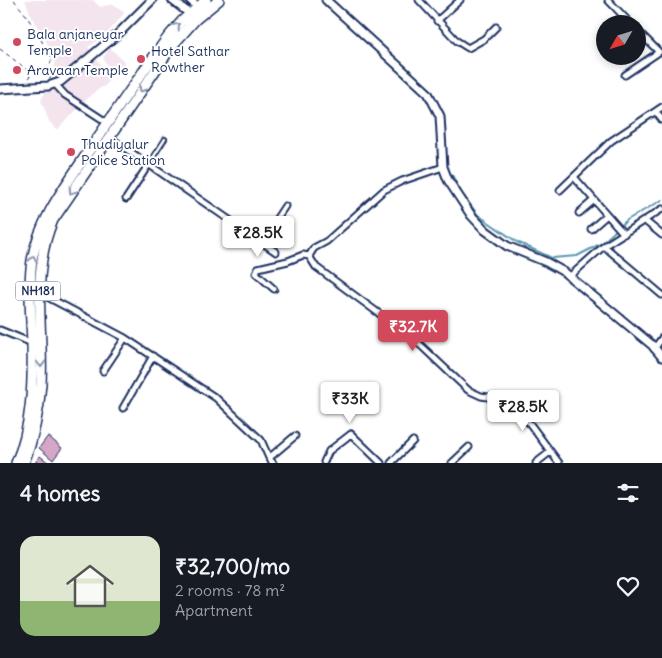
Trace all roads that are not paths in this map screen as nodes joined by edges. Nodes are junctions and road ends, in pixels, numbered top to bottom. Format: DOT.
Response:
graph roads {
  1 [pos="152,0"];
  2 [pos="172,0"];
  3 [pos="190,0"];
  4 [pos="206,0"];
  5 [pos="219,0"];
  6 [pos="326,0"];
  7 [pos="419,0"];
  8 [pos="460,0"];
  9 [pos="608,0"];
  10 [pos="201,10"];
  11 [pos="622,15"];
  12 [pos="193,16"];
  13 [pos="437,21"];
  14 [pos="496,27"];
  15 [pos="646,39"];
  16 [pos="646,61"];
  17 [pos="639,65"];
  18 [pos="624,75"];
  19 [pos="51,85"];
  20 [pos="0,89"];
  21 [pos="662,107"];
  22 [pos="656,112"];
  23 [pos="662,120"];
  24 [pos="108,123"];
  25 [pos="109,136"];
  26 [pos="165,138"];
  27 [pos="149,164"];
  28 [pos="442,167"];
  29 [pos="574,178"];
  30 [pos="560,190"];
  31 [pos="126,199"];
  32 [pos="594,200"];
  33 [pos="285,206"];
  34 [pos="662,209"];
  35 [pos="579,213"];
  36 [pos="608,215"];
  37 [pos="645,221"];
  38 [pos="592,229"];
  39 [pos="621,230"];
  40 [pos="662,236"];
  41 [pos="261,242"];
  42 [pos="604,246"];
  43 [pos="276,252"];
  44 [pos="309,256"];
  45 [pos="569,276"];
  46 [pos="274,289"];
  47 [pos="38,292"];
  48 [pos="662,295"];
  49 [pos="0,330"];
  50 [pos="125,338"];
  51 [pos="662,338"];
  52 [pos="32,343"];
  53 [pos="654,349"];
  54 [pos="153,356"];
  55 [pos="662,357"];
  56 [pos="103,371"];
  57 [pos="123,408"];
  58 [pos="295,436"];
  59 [pos="413,441"];
  60 [pos="469,447"];
  61 [pos="550,452"];
  62 [pos="271,461"];
  63 [pos="19,462"];
  64 [pos="324,463"];
  65 [pos="380,463"];
  66 [pos="391,463"];
  67 [pos="452,463"];
  68 [pos="536,463"];
  69 [pos="559,463"];
  1 -- 19 [label="main road"];
  2 -- 12 [label="main road"];
  3 -- 10 [label="main road"];
  4 -- 10 [label="highway, NH181"];
  5 -- 10 [label="highway, NH181"];
  6 -- 28 [label="main road"];
  7 -- 13 [label="street"];
  8 -- 13 [label="street"];
  9 -- 11 [label="street"];
  10 -- 12 [label="highway, NH181"];
  24 -- 12 [label="highway, NH181, one-way"];
  12 -- 25 [label="highway, NH181, one-way"];
  13 -- 14 [label="street"];
  15 -- 16 [label="street"];
  17 -- 18 [label="street"];
  19 -- 20 [label="main road"];
  19 -- 24 [label="street"];
  21 -- 22 [label="street"];
  22 -- 23 [label="street"];
  22 -- 29 [label="street"];
  52 -- 24 [label="highway, NH181, one-way"];
  25 -- 27 [label="street"];
  25 -- 47 [label="highway, NH181, one-way"];
  26 -- 27 [label="lane"];
  27 -- 31 [label="street"];
  27 -- 41 [label="street"];
  28 -- 44 [label="street"];
  28 -- 45 [label="main road"];
  29 -- 30 [label="street"];
  29 -- 32 [label="street"];
  32 -- 35 [label="street"];
  32 -- 36 [label="street"];
  33 -- 41 [label="street"];
  34 -- 37 [label="street"];
  36 -- 38 [label="street"];
  36 -- 39 [label="street"];
  37 -- 39 [label="street"];
  37 -- 40 [label="street"];
  39 -- 42 [label="street"];
  41 -- 43 [label="street"];
  42 -- 45 [label="street"];
  42 -- 48 [label="street"];
  44 -- 46 [label="street"];
  44 -- 61 [label="street"];
  45 -- 53 [label="main road"];
  47 -- 50 [label="street"];
  47 -- 63 [label="highway, NH181, one-way"];
  49 -- 52 [label="street"];
  50 -- 54 [label="street"];
  50 -- 56 [label="street"];
  51 -- 53 [label="street"];
  52 -- 63 [label="highway, NH181"];
  53 -- 55 [label="main road"];
  54 -- 57 [label="street"];
  54 -- 62 [label="street"];
  58 -- 62 [label="street"];
  59 -- 66 [label="street"];
  60 -- 67 [label="street"];
  61 -- 68 [label="street"];
  61 -- 69 [label="street"];
  64 -- 65 [label="street"];
}
